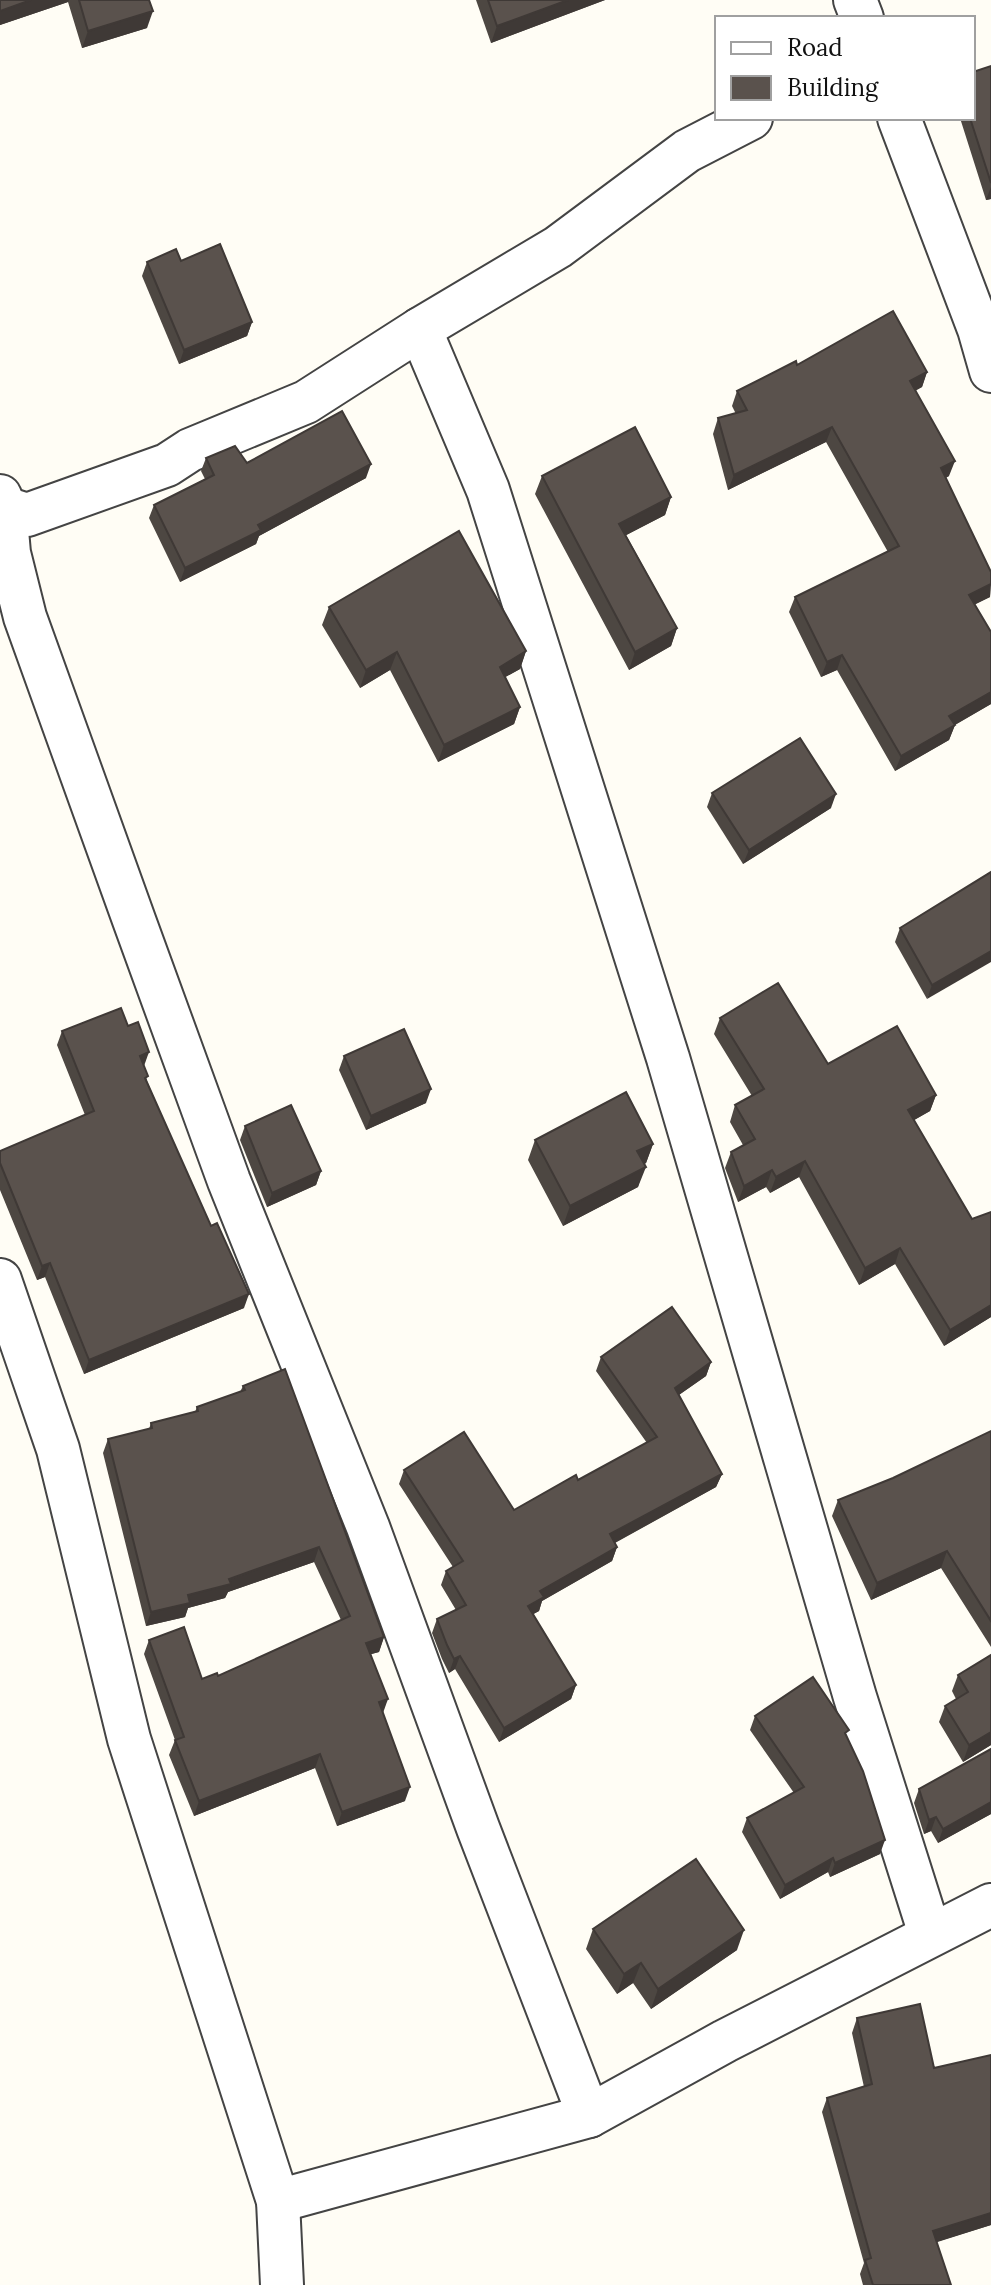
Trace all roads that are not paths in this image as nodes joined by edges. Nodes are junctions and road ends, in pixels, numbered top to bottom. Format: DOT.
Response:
graph roads {
  1 [pos="747,120"];
  2 [pos="900,120"];
  3 [pos="420,329"];
  4 [pos="991,371"];
  5 [pos="3,502"];
  6 [pos="0,1280"];
  7 [pos="991,1905"];
  8 [pos="930,1934"];
  9 [pos="589,2116"];
  10 [pos="278,2201"];
  11 [pos="282,2285"];
  1 -- 3 [label="street"];
  2 -- 4 [label="street"];
  3 -- 5 [label="street"];
  3 -- 8 [label="street"];
  5 -- 9 [label="street"];
  6 -- 10 [label="street"];
  7 -- 8 [label="street"];
  8 -- 9 [label="street"];
  9 -- 10 [label="street"];
  10 -- 11 [label="street"];
}
